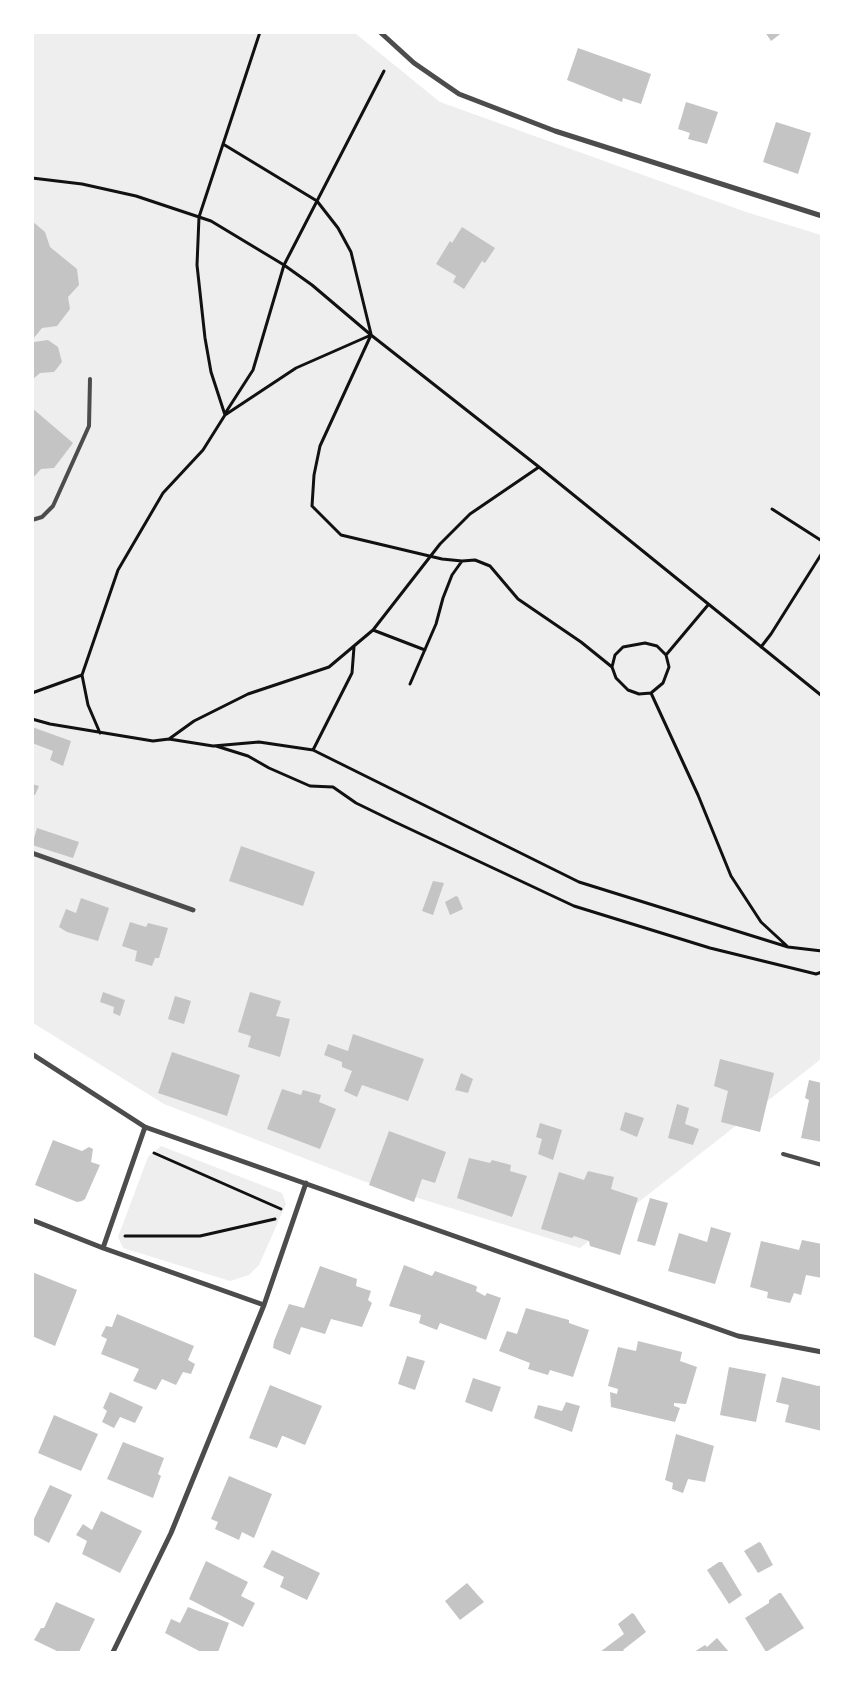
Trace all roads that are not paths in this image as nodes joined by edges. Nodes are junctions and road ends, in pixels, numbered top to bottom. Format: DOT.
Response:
graph roads {
  1 [pos="380,32"];
  2 [pos="822,216"];
  3 [pos="90,379"];
  4 [pos="32,520"];
  5 [pos="32,853"];
  6 [pos="193,910"];
  7 [pos="32,1054"];
  8 [pos="145,1127"];
  9 [pos="783,1154"];
  10 [pos="822,1165"];
  11 [pos="306,1184"];
  12 [pos="32,1220"];
  13 [pos="103,1248"];
  14 [pos="264,1305"];
  15 [pos="822,1352"];
  16 [pos="113,1652"];
  1 -- 2 [label="street"];
  3 -- 4 [label="lane"];
  5 -- 6 [label="street"];
  7 -- 8 [label="street"];
  8 -- 11 [label="street"];
  8 -- 13 [label="street"];
  9 -- 10 [label="lane"];
  11 -- 14 [label="street"];
  11 -- 15 [label="street"];
  12 -- 13 [label="street"];
  13 -- 14 [label="street"];
  14 -- 16 [label="street"];
}
